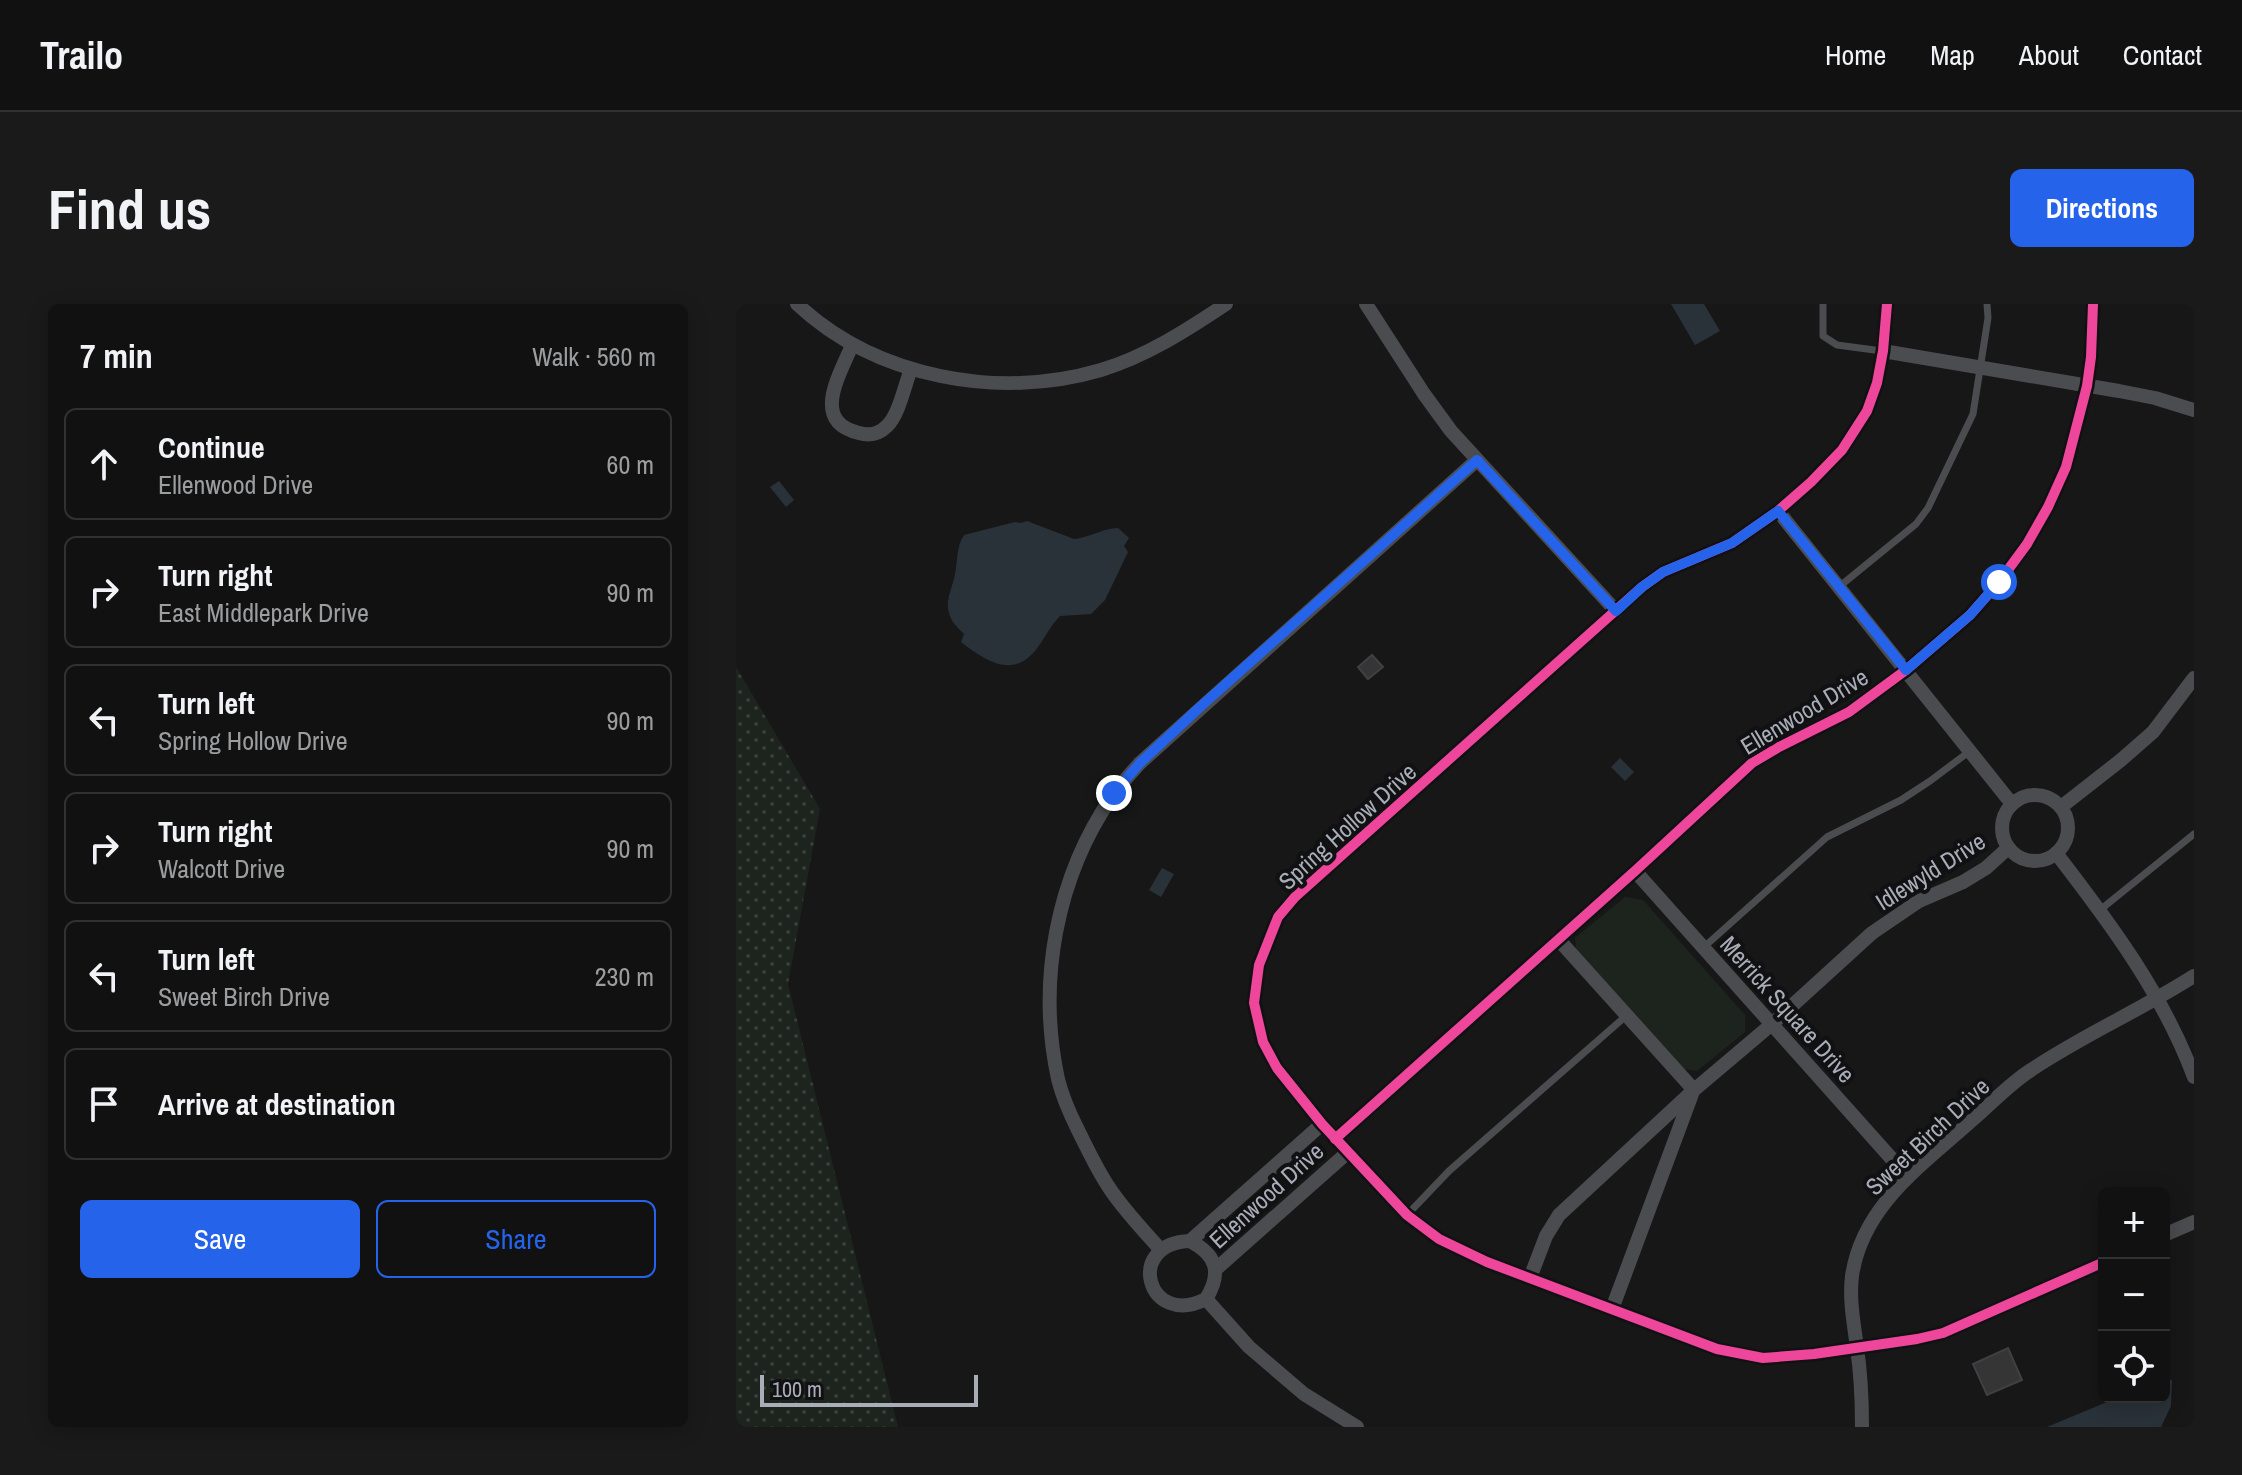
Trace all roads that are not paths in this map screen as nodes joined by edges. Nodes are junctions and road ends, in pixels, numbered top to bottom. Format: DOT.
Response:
graph roads {
  1 [pos="797,304"];
  2 [pos="1226,304"];
  3 [pos="1366,304"];
  4 [pos="1823,304"];
  5 [pos="1887,304"];
  6 [pos="1987,304"];
  7 [pos="2093,304"];
  8 [pos="852,345"];
  9 [pos="1883,351"];
  10 [pos="1981,367"];
  11 [pos="911,369"];
  12 [pos="2087,386"];
  13 [pos="2194,410"];
  14 [pos="1477,460"];
  15 [pos="1778,511"];
  16 [pos="1840,586"];
  17 [pos="1616,611"];
  18 [pos="1906,670"];
  19 [pos="2194,678"];
  20 [pos="1970,751"];
  21 [pos="2012,804"];
  22 [pos="2061,807"];
  23 [pos="2194,834"];
  24 [pos="2008,848"];
  25 [pos="2056,853"];
  26 [pos="1635,871"];
  27 [pos="2100,910"];
  28 [pos="1558,939"];
  29 [pos="1704,947"];
  30 [pos="2194,976"];
  31 [pos="2157,999"];
  32 [pos="1627,1015"];
  33 [pos="1772,1024"];
  34 [pos="2194,1077"];
  35 [pos="1694,1090"];
  36 [pos="1322,1124"];
  37 [pos="1335,1139"];
  38 [pos="1347,1153"];
  39 [pos="1908,1177"];
  40 [pos="1407,1215"];
  41 [pos="2194,1222"];
  42 [pos="2170,1232"];
  43 [pos="1190,1241"];
  44 [pos="1160,1249"];
  45 [pos="2098,1265"];
  46 [pos="1215,1270"];
  47 [pos="1530,1278"];
  48 [pos="1206,1299"];
  49 [pos="1612,1309"];
  50 [pos="1857,1349"];
  51 [pos="1357,1427"];
  52 [pos="1862,1427"];
  1 -- 8 [label="street"];
  2 -- 11 [label="street"];
  3 -- 14 [label="street"];
  4 -- 9 [label="lane"];
  5 -- 9 [label="street, Spring Hollow Drive"];
  6 -- 10 [label="lane"];
  7 -- 12 [label="street, Ellenwood Drive"];
  8 -- 11 [label="street"];
  8 -- 11 [label="street"];
  9 -- 10 [label="street"];
  9 -- 15 [label="street, Spring Hollow Drive"];
  10 -- 12 [label="street"];
  10 -- 16 [label="lane"];
  12 -- 13 [label="street"];
  12 -- 18 [label="street, Ellenwood Drive"];
  14 -- 17 [label="street"];
  14 -- 44 [label="street"];
  15 -- 16 [label="street"];
  15 -- 17 [label="street, Spring Hollow Drive"];
  16 -- 18 [label="street"];
  17 -- 36 [label="street, Spring Hollow Drive"];
  18 -- 20 [label="street"];
  18 -- 26 [label="street, Ellenwood Drive"];
  19 -- 22 [label="street"];
  20 -- 21 [label="street"];
  20 -- 29 [label="lane"];
  21 -- 22 [label="street"];
  21 -- 24 [label="street"];
  22 -- 25 [label="street"];
  23 -- 27 [label="lane"];
  24 -- 25 [label="street"];
  24 -- 33 [label="street, Idlewyld Drive"];
  25 -- 27 [label="street"];
  26 -- 28 [label="street, Ellenwood Drive"];
  26 -- 29 [label="street, Merrick Square Drive"];
  27 -- 31 [label="street"];
  28 -- 32 [label="street"];
  28 -- 37 [label="street, Ellenwood Drive"];
  29 -- 33 [label="street, Merrick Square Drive"];
  30 -- 31 [label="street, Sweet Birch Drive"];
  31 -- 34 [label="street"];
  31 -- 39 [label="street, Sweet Birch Drive"];
  32 -- 35 [label="street"];
  32 -- 40 [label="lane"];
  33 -- 35 [label="street, Idlewyld Drive"];
  33 -- 39 [label="street, Merrick Square Drive"];
  35 -- 47 [label="street, Idlewyld Drive"];
  35 -- 49 [label="street, Idlewyld Drive"];
  36 -- 37 [label="street, Spring Hollow Drive"];
  36 -- 43 [label="street, Ellenwood Drive"];
  37 -- 38 [label="street, Spring Hollow Drive"];
  38 -- 40 [label="street, Spring Hollow Drive"];
  38 -- 46 [label="street, Ellenwood Drive"];
  39 -- 50 [label="street, Sweet Birch Drive"];
  40 -- 47 [label="street, Spring Hollow Drive"];
  41 -- 42 [label="street"];
  43 -- 44 [label="street"];
  43 -- 46 [label="street"];
  44 -- 48 [label="street"];
  45 -- 50 [label="street, Spring Hollow Drive"];
  46 -- 48 [label="street"];
  47 -- 49 [label="street, Spring Hollow Drive"];
  48 -- 51 [label="street"];
  49 -- 50 [label="street, Spring Hollow Drive"];
  50 -- 52 [label="street, Sweet Birch Drive"];
}
